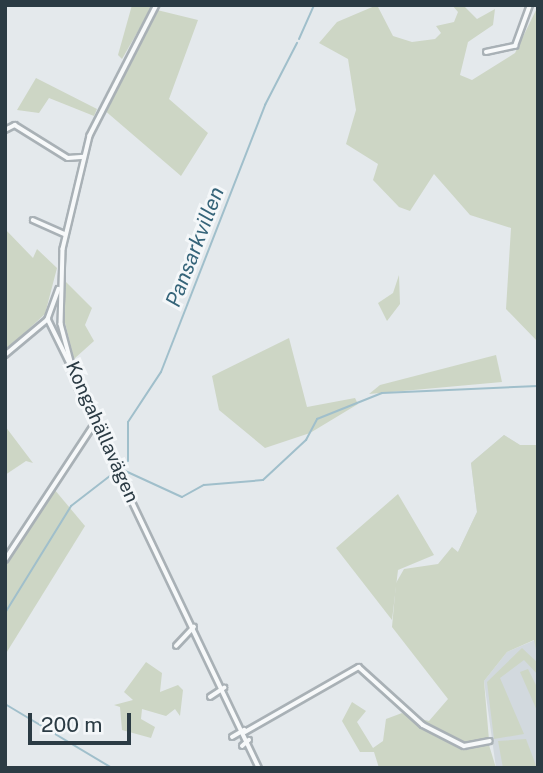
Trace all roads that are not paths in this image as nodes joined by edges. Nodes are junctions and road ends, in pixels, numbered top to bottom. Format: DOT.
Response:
graph roads {
  1 [pos="157,5"];
  2 [pos="530,5"];
  3 [pos="485,52"];
  4 [pos="5,130"];
  5 [pos="84,157"];
  6 [pos="33,220"];
  7 [pos="65,233"];
  8 [pos="59,289"];
  9 [pos="48,319"];
  10 [pos="5,355"];
  11 [pos="70,364"];
  12 [pos="95,422"];
  13 [pos="5,560"];
  14 [pos="194,627"];
  15 [pos="177,646"];
  16 [pos="224,688"];
  17 [pos="210,697"];
  18 [pos="245,731"];
  19 [pos="232,737"];
  20 [pos="249,740"];
  21 [pos="490,741"];
  22 [pos="242,746"];
  23 [pos="259,768"];
  1 -- 5 [label="street, Kongahällavägen"];
  2 -- 3 [label="street"];
  4 -- 5 [label="street"];
  5 -- 7 [label="street, Kongahällavägen"];
  6 -- 7 [label="street"];
  7 -- 8 [label="street, Kongahällavägen"];
  8 -- 9 [label="street"];
  8 -- 11 [label="street, Kongahällavägen"];
  9 -- 10 [label="street"];
  9 -- 11 [label="street"];
  11 -- 12 [label="street, Kongahällavägen"];
  12 -- 13 [label="street"];
  12 -- 14 [label="street, Kongahällavägen"];
  14 -- 15 [label="street"];
  14 -- 16 [label="street, Kongahällavägen"];
  16 -- 17 [label="street"];
  16 -- 18 [label="street, Kongahällavägen"];
  18 -- 19 [label="street"];
  18 -- 20 [label="street, Kongahällavägen"];
  18 -- 21 [label="street"];
  20 -- 22 [label="street"];
  20 -- 23 [label="street, Kongahällavägen"];
}
